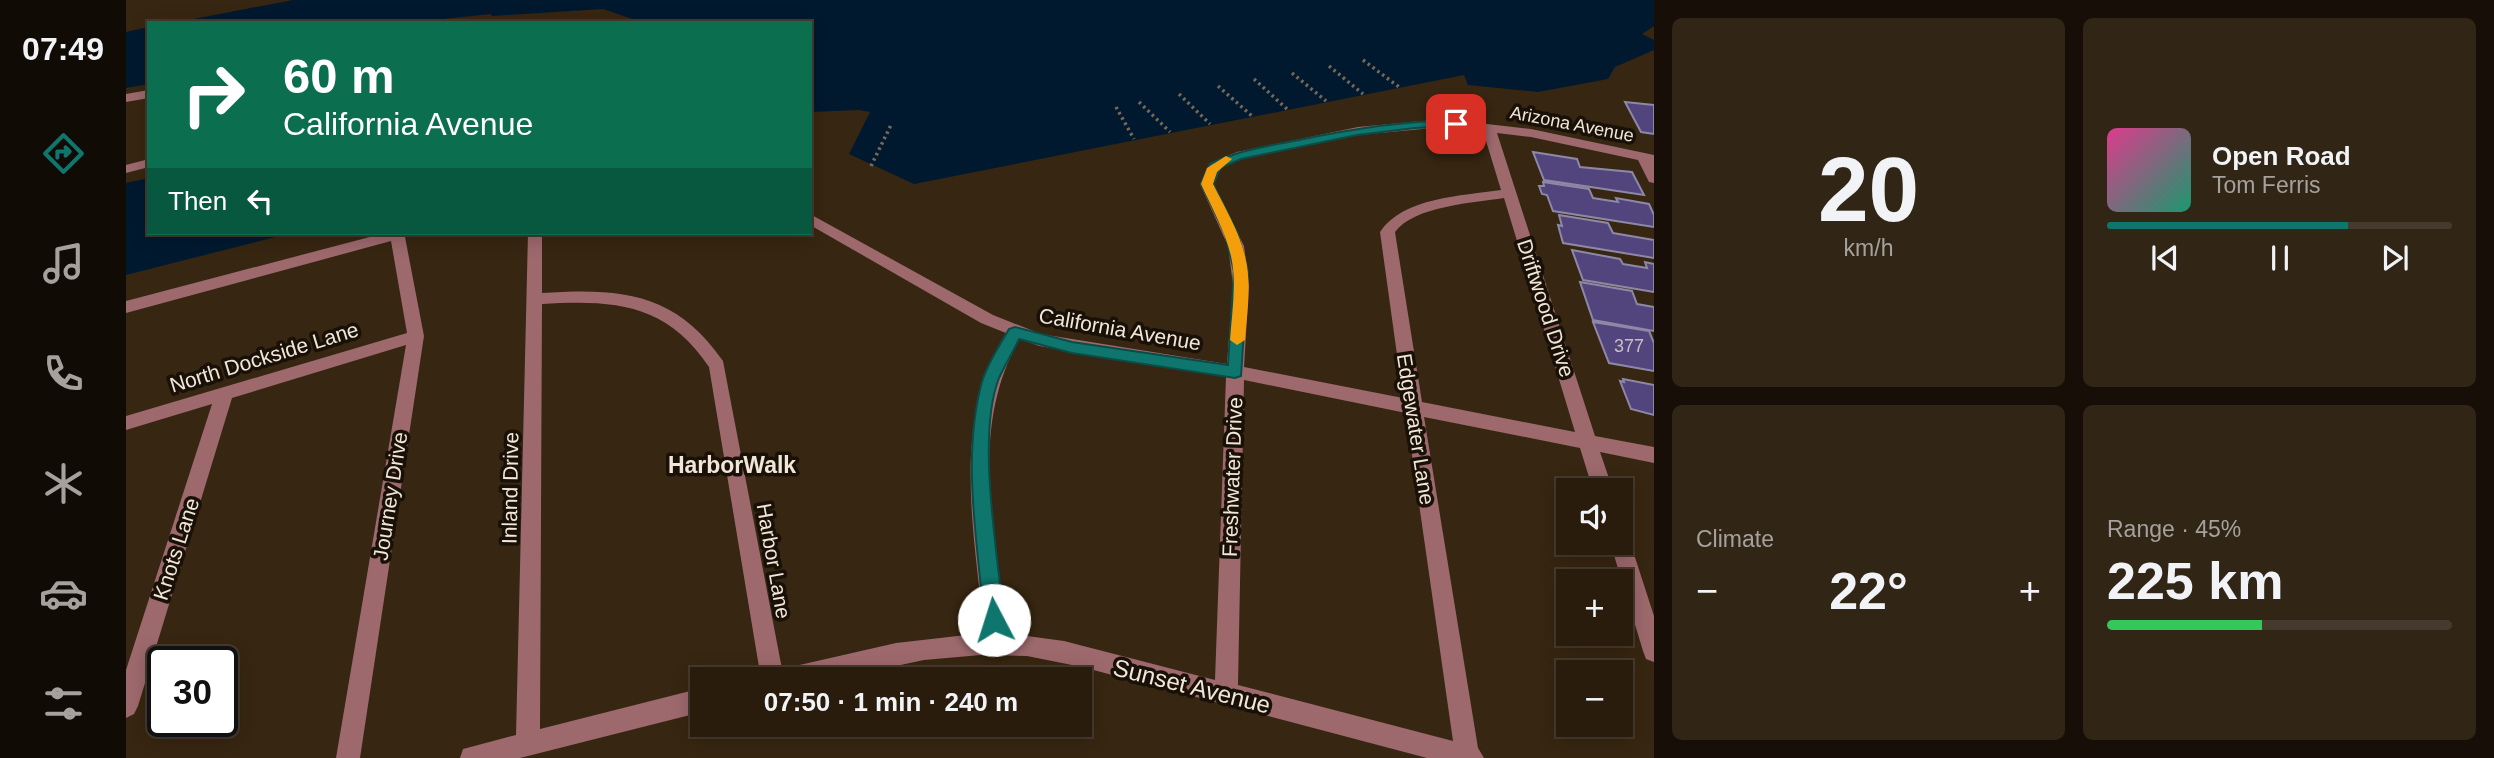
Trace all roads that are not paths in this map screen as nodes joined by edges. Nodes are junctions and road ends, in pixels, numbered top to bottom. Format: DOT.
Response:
graph roads {
  1 [pos="147,94"];
  2 [pos="126,98"];
  3 [pos="1488,126"];
  4 [pos="1648,157"];
  5 [pos="147,164"];
  6 [pos="126,169"];
  7 [pos="1654,179"];
  8 [pos="1207,184"];
  9 [pos="1509,192"];
  10 [pos="812,220"];
  11 [pos="396,235"];
  12 [pos="400,235"];
  13 [pos="535,235"];
  14 [pos="536,299"];
  15 [pos="126,307"];
  16 [pos="1015,333"];
  17 [pos="416,336"];
  18 [pos="1235,372"];
  19 [pos="225,393"];
  20 [pos="1412,407"];
  21 [pos="126,423"];
  22 [pos="1588,443"];
  23 [pos="1654,455"];
  24 [pos="1599,478"];
  25 [pos="1624,555"];
  26 [pos="996,644"];
  27 [pos="1654,651"];
  28 [pos="770,667"];
  29 [pos="843,667"];
  30 [pos="1226,693"];
  31 [pos="690,703"];
  32 [pos="126,706"];
  33 [pos="528,744"];
  34 [pos="1469,757"];
  35 [pos="348,758"];
  36 [pos="472,758"];
  1 -- 2 [label="street"];
  3 -- 4 [label="street, Arizona Avenue"];
  3 -- 8 [label="street, Arizona Avenue"];
  3 -- 9 [label="street, Driftwood Drive"];
  4 -- 7 [label="street"];
  5 -- 6 [label="street"];
  8 -- 18 [label="street, Freshwater Drive"];
  9 -- 20 [label="street, Edgewater Lane"];
  9 -- 22 [label="street, Driftwood Drive"];
  10 -- 16 [label="street, California Avenue"];
  11 -- 15 [label="street"];
  12 -- 17 [label="street, Journey Drive"];
  13 -- 14 [label="street, Inland Drive"];
  14 -- 28 [label="street, Harbor Lane"];
  14 -- 33 [label="street, Inland Drive"];
  16 -- 18 [label="street, California Avenue"];
  16 -- 26 [label="street"];
  17 -- 19 [label="street, North Dockside Lane"];
  17 -- 35 [label="street, Journey Drive"];
  18 -- 20 [label="street, California Avenue"];
  18 -- 30 [label="street, Freshwater Drive"];
  19 -- 21 [label="street, North Dockside Lane"];
  19 -- 32 [label="street, Knots Lane"];
  20 -- 22 [label="street, California Avenue"];
  20 -- 34 [label="street, Edgewater Lane"];
  22 -- 23 [label="street, California Avenue"];
  22 -- 24 [label="street, Driftwood Drive"];
  25 -- 27 [label="street"];
  26 -- 29 [label="street, Sunset Avenue"];
  26 -- 30 [label="street, Sunset Avenue"];
  30 -- 34 [label="street, Sunset Avenue"];
  31 -- 33 [label="street"];
  33 -- 36 [label="street"];
}
